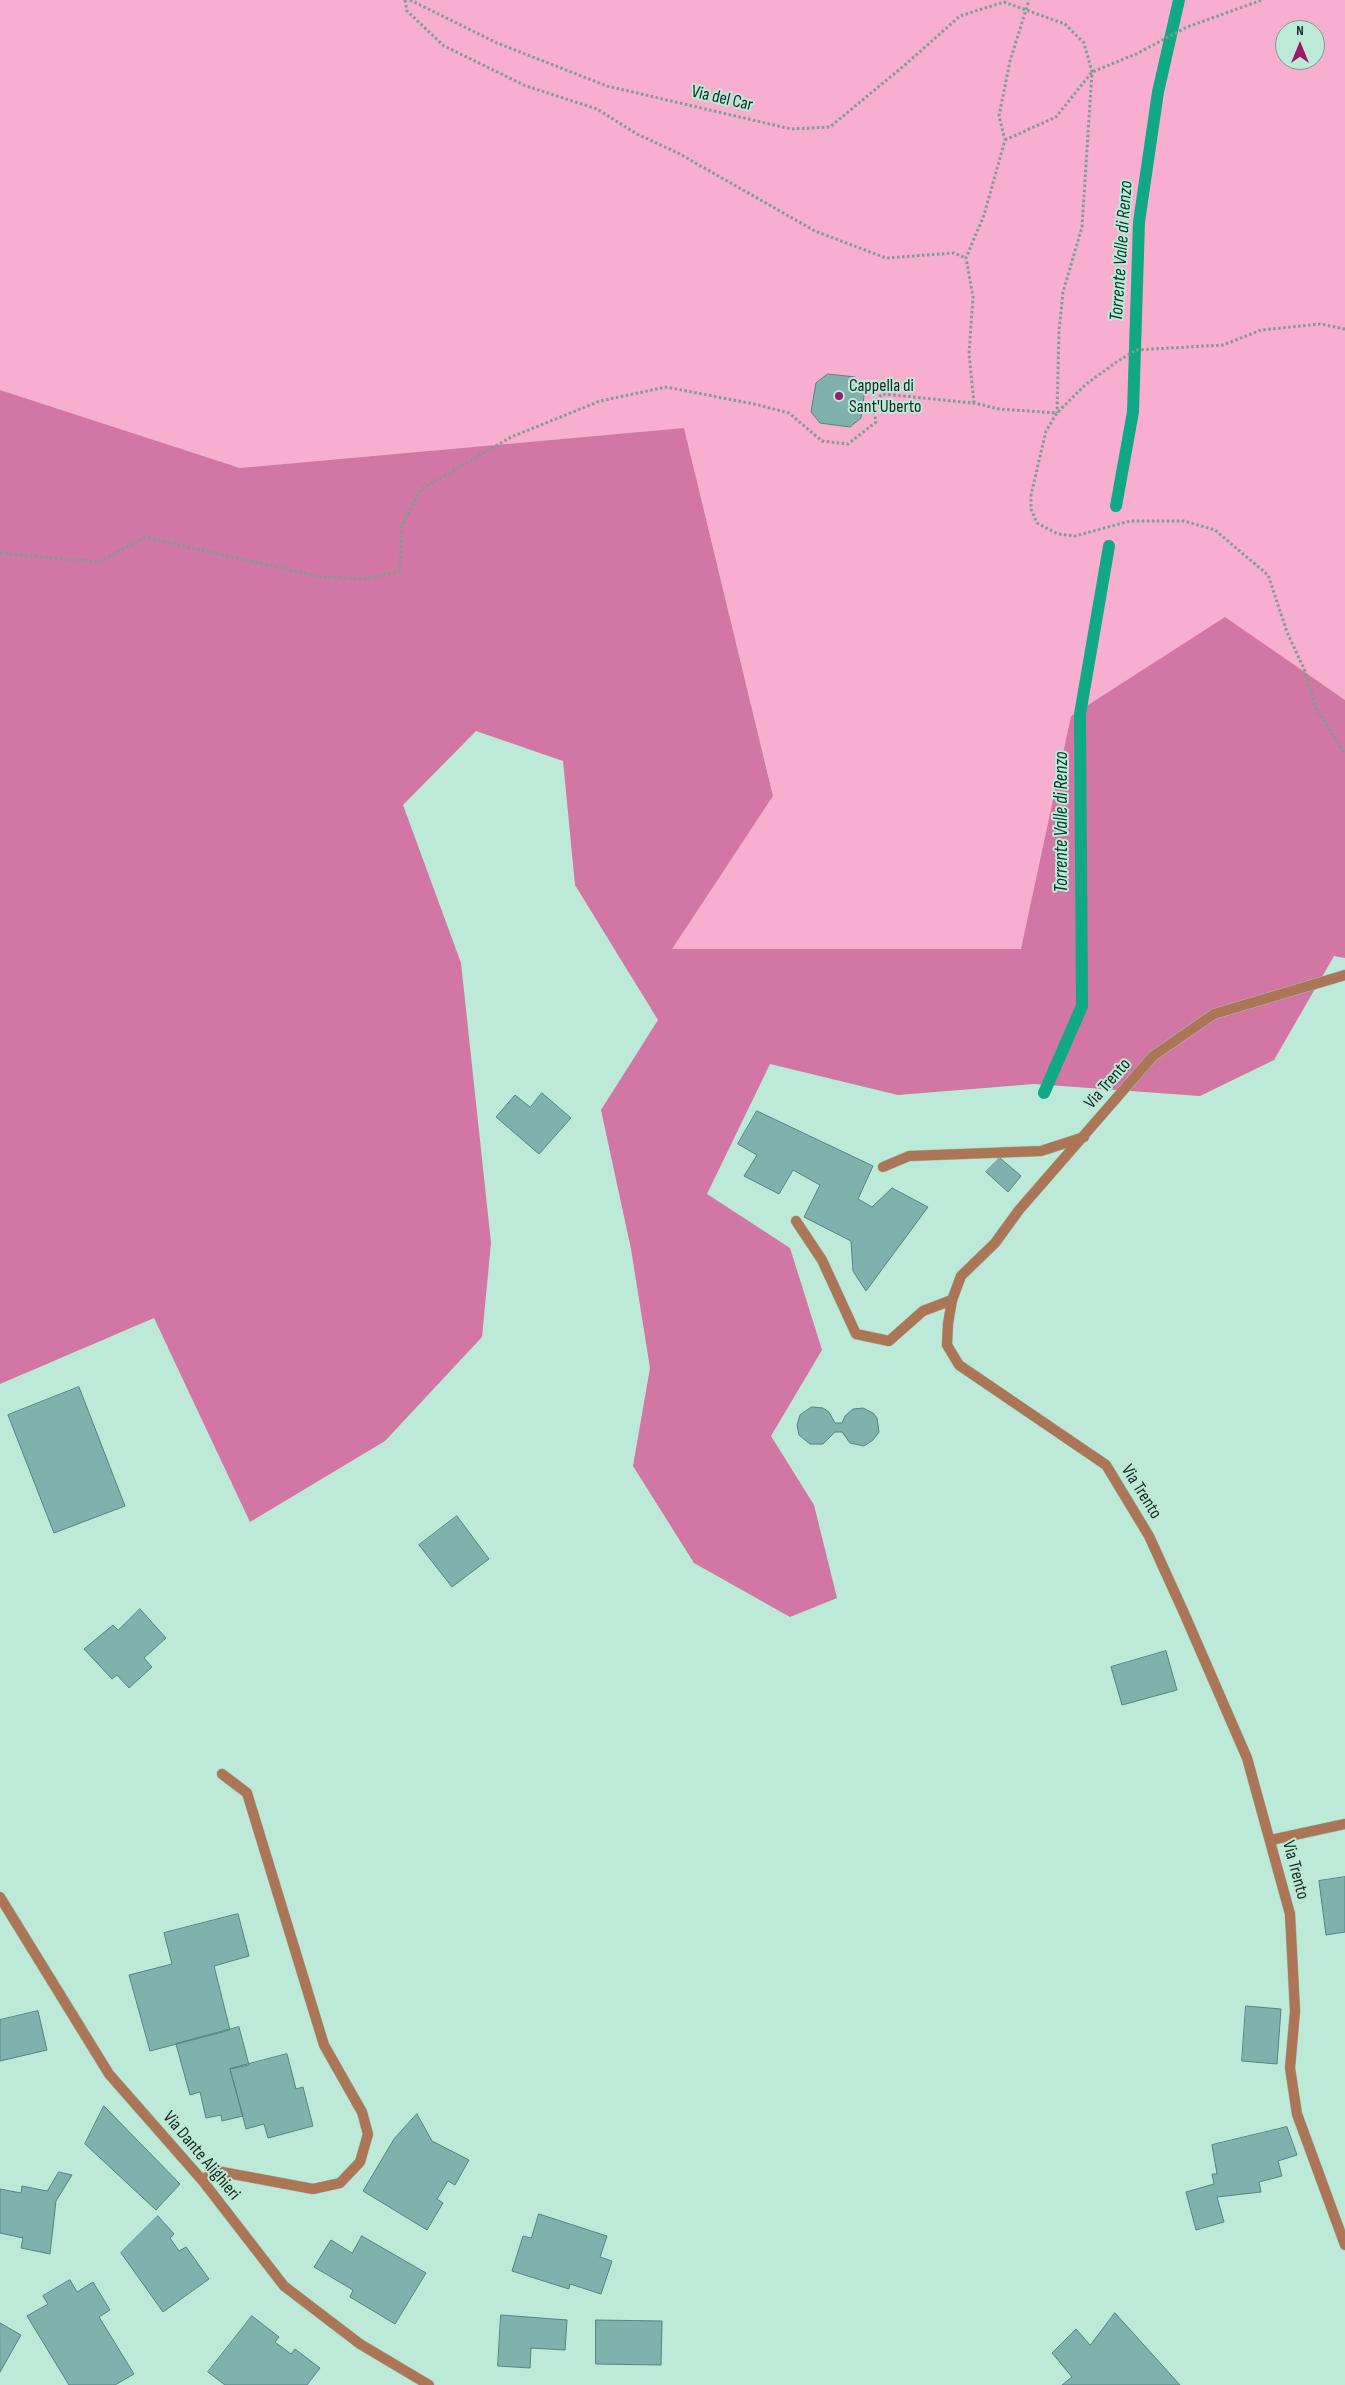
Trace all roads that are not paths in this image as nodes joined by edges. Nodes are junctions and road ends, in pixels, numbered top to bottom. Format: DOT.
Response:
graph roads {
  1 [pos="1345,975"];
  2 [pos="1084,1137"];
  3 [pos="883,1167"];
  4 [pos="796,1221"];
  5 [pos="952,1300"];
  6 [pos="222,1774"];
  7 [pos="1345,1824"];
  8 [pos="1270,1840"];
  9 [pos="0,1897"];
  10 [pos="202,2180"];
  11 [pos="1345,2245"];
  12 [pos="429,2385"];
  1 -- 2 [label="street, Via Trento"];
  2 -- 3 [label="street"];
  2 -- 5 [label="street, Via Trento"];
  4 -- 5 [label="street"];
  5 -- 8 [label="street, Via Trento"];
  6 -- 10 [label="street"];
  7 -- 8 [label="street"];
  8 -- 11 [label="street, Via Trento"];
  9 -- 10 [label="street, Via Dante Alighieri"];
  10 -- 12 [label="street, Via Dante Alighieri"];
}
